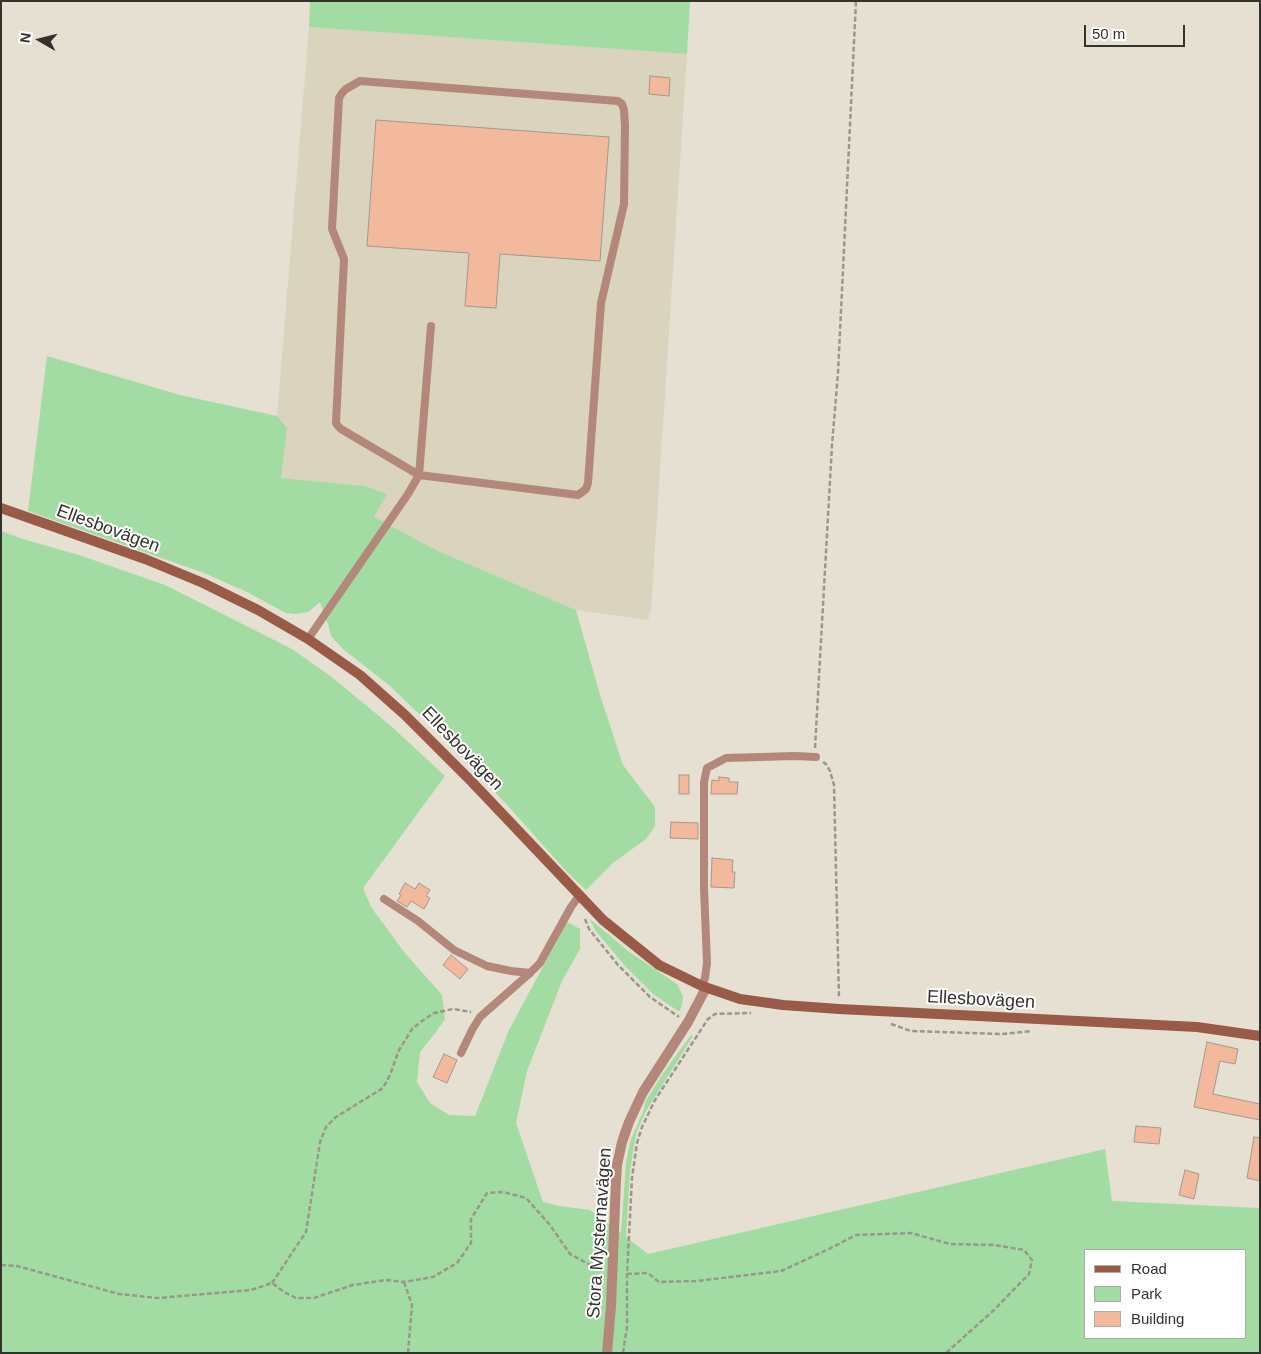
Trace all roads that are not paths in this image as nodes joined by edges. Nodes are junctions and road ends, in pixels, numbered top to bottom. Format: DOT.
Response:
graph roads {
  1 [pos="431,326"];
  2 [pos="420,474"];
  3 [pos="1,508"];
  4 [pos="308,640"];
  5 [pos="816,757"];
  6 [pos="384,900"];
  7 [pos="577,900"];
  8 [pos="530,973"];
  9 [pos="704,987"];
  10 [pos="1260,1036"];
  11 [pos="462,1053"];
  12 [pos="607,1353"];
  1 -- 2 [label="lane"];
  2 -- 2 [label="lane"];
  2 -- 4 [label="lane"];
  3 -- 4 [label="main road, Ellesbovägen"];
  4 -- 7 [label="main road, Ellesbovägen"];
  5 -- 9 [label="lane"];
  6 -- 8 [label="lane"];
  7 -- 8 [label="lane"];
  7 -- 9 [label="main road, Ellesbovägen"];
  8 -- 11 [label="lane"];
  9 -- 10 [label="main road, Ellesbovägen"];
  9 -- 12 [label="street, Stora Mysternavägen"];
}
